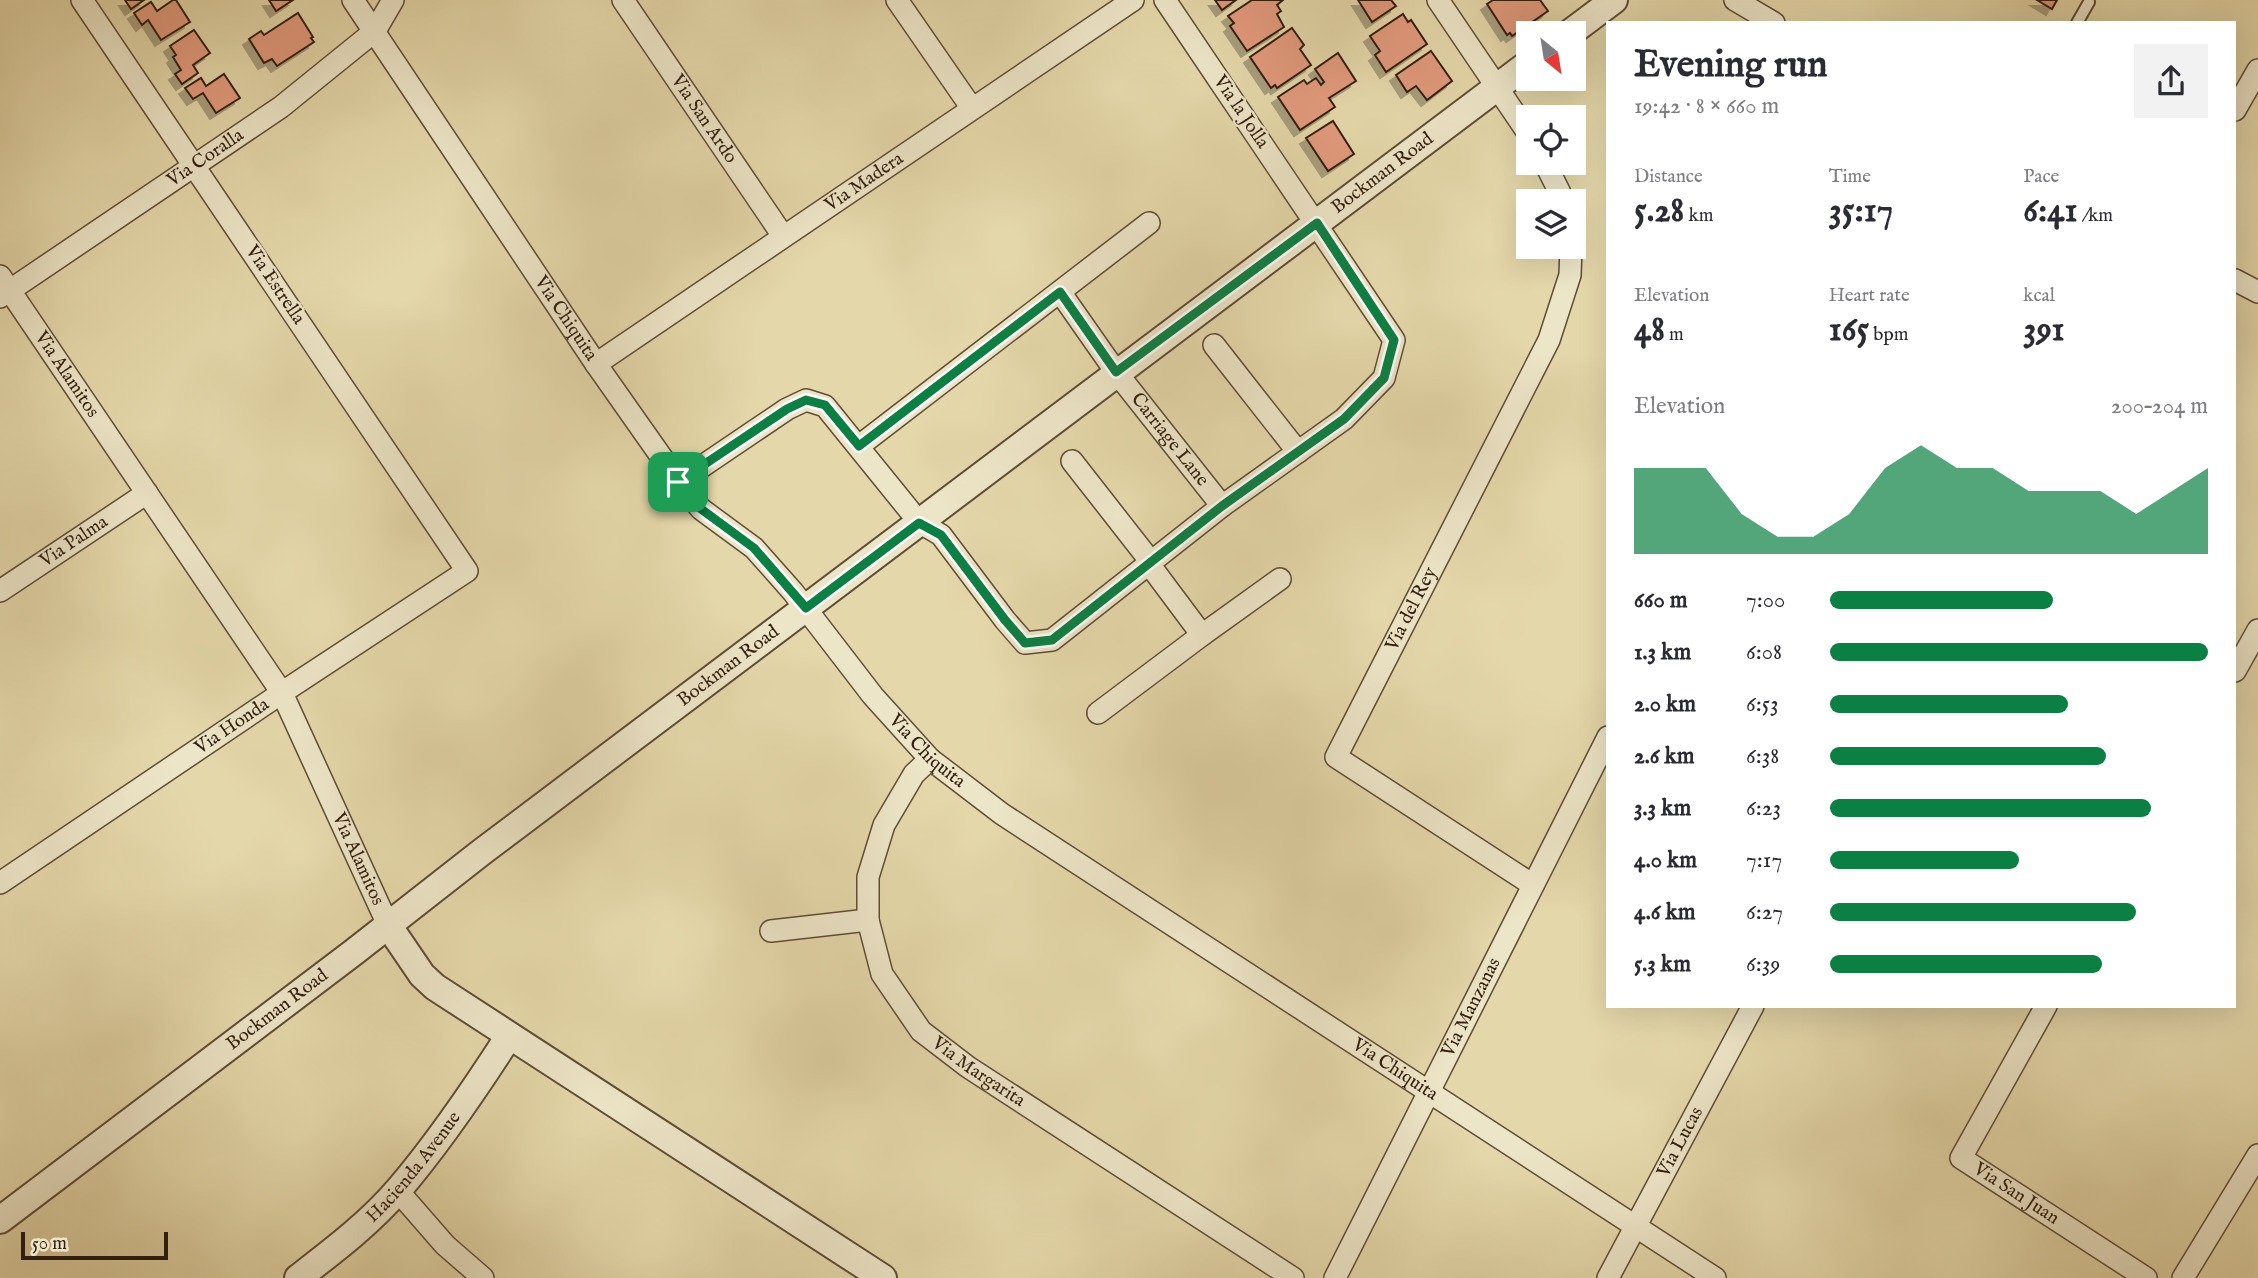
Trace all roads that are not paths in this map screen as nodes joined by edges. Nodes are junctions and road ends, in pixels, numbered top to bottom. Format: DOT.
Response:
graph roads {
  1 [pos="82,0"];
  2 [pos="353,0"];
  3 [pos="393,0"];
  4 [pos="623,0"];
  5 [pos="897,0"];
  6 [pos="1133,0"];
  7 [pos="1165,0"];
  8 [pos="1438,0"];
  9 [pos="1615,0"];
  10 [pos="1735,0"];
  11 [pos="1765,0"];
  12 [pos="2089,2"];
  13 [pos="1586,21"];
  14 [pos="1771,21"];
  15 [pos="1779,21"];
  16 [pos="2078,21"];
  17 [pos="375,31"];
  18 [pos="2258,70"];
  19 [pos="1516,73"];
  20 [pos="1497,88"];
  21 [pos="971,107"];
  22 [pos="2236,108"];
  23 [pos="1516,116"];
  24 [pos="195,167"];
  25 [pos="1149,223"];
  26 [pos="1317,223"];
  27 [pos="783,236"];
  28 [pos="1571,259"];
  29 [pos="2236,281"];
  30 [pos="3,288"];
  31 [pos="1060,292"];
  32 [pos="2258,292"];
  33 [pos="1214,345"];
  34 [pos="596,364"];
  35 [pos="1116,372"];
  36 [pos="859,446"];
  37 [pos="1298,452"];
  38 [pos="1072,461"];
  39 [pos="678,482"];
  40 [pos="147,492"];
  41 [pos="1222,506"];
  42 [pos="919,523"];
  43 [pos="1150,563"];
  44 [pos="467,571"];
  45 [pos="1280,579"];
  46 [pos="0,591"];
  47 [pos="806,608"];
  48 [pos="2258,630"];
  49 [pos="1202,635"];
  50 [pos="2236,669"];
  51 [pos="282,692"];
  52 [pos="1098,713"];
  53 [pos="1606,741"];
  54 [pos="930,759"];
  55 [pos="0,883"];
  56 [pos="1533,885"];
  57 [pos="868,920"];
  58 [pos="388,925"];
  59 [pos="771,931"];
  60 [pos="1752,1008"];
  61 [pos="2045,1008"];
  62 [pos="509,1036"];
  63 [pos="1429,1092"];
  64 [pos="2258,1155"];
  65 [pos="398,1191"];
  66 [pos="0,1220"];
  67 [pos="1636,1227"];
  68 [pos="298,1278"];
  69 [pos="483,1278"];
  70 [pos="883,1278"];
  71 [pos="1293,1278"];
  72 [pos="1335,1278"];
  73 [pos="1608,1278"];
  74 [pos="1715,1278"];
  75 [pos="2147,1278"];
  76 [pos="2183,1278"];
  1 -- 24 [label="street, Via Estrella"];
  2 -- 17 [label="street, Via Chiquita"];
  3 -- 17 [label="street, Via Coralla"];
  4 -- 27 [label="street, Via San Ardo"];
  5 -- 21 [label="street"];
  6 -- 21 [label="street, Via Madera"];
  7 -- 26 [label="street, Via la Jolla"];
  8 -- 20 [label="street"];
  9 -- 13 [label="street"];
  10 -- 14 [label="street"];
  11 -- 15 [label="street"];
  12 -- 16 [label="lane"];
  17 -- 24 [label="street, Via Coralla"];
  17 -- 34 [label="street, Via Chiquita"];
  18 -- 22 [label="street"];
  19 -- 20 [label="street, Bockman Road"];
  20 -- 23 [label="street"];
  20 -- 26 [label="street, Bockman Road"];
  21 -- 27 [label="street, Via Madera"];
  24 -- 30 [label="street, Via Coralla"];
  24 -- 44 [label="street, Via Estrella"];
  25 -- 31 [label="street"];
  26 -- 35 [label="street, Bockman Road"];
  26 -- 37 [label="street, Via la Jolla"];
  27 -- 34 [label="street, Via Madera"];
  28 -- 56 [label="street, Via del Rey"];
  29 -- 32 [label="street"];
  30 -- 40 [label="street, Via Alamitos"];
  31 -- 35 [label="street, Carriage Lane"];
  31 -- 36 [label="street"];
  33 -- 37 [label="street"];
  34 -- 39 [label="street, Via Chiquita"];
  35 -- 41 [label="street, Carriage Lane"];
  35 -- 42 [label="street, Bockman Road"];
  36 -- 39 [label="street"];
  36 -- 42 [label="street"];
  37 -- 41 [label="street, Via la Jolla"];
  38 -- 43 [label="street"];
  39 -- 47 [label="street, Via Chiquita"];
  40 -- 46 [label="street, Via Palma"];
  40 -- 51 [label="street, Via Alamitos"];
  41 -- 43 [label="street, Via la Jolla"];
  42 -- 43 [label="street, Via la Jolla"];
  42 -- 47 [label="street, Bockman Road"];
  43 -- 49 [label="street"];
  44 -- 51 [label="street, Via Honda"];
  45 -- 49 [label="street"];
  47 -- 54 [label="street, Via Chiquita"];
  47 -- 58 [label="street, Bockman Road"];
  48 -- 50 [label="street"];
  49 -- 52 [label="street"];
  51 -- 55 [label="street, Via Honda"];
  51 -- 58 [label="street, Via Alamitos"];
  53 -- 56 [label="street, Via Manzanas"];
  54 -- 57 [label="street, Via Margarita"];
  54 -- 63 [label="street, Via Chiquita"];
  56 -- 63 [label="street, Via Manzanas"];
  57 -- 59 [label="street"];
  57 -- 71 [label="street, Via Margarita"];
  58 -- 62 [label="street, Via Alamitos"];
  58 -- 66 [label="street, Bockman Road"];
  60 -- 67 [label="street, Via Lucas"];
  61 -- 75 [label="street, Via San Juan"];
  62 -- 65 [label="street, Hacienda Avenue"];
  62 -- 70 [label="street, Via Alamitos"];
  63 -- 67 [label="street, Via Chiquita"];
  63 -- 72 [label="street, Via Manzanas"];
  64 -- 76 [label="street"];
  65 -- 68 [label="street, Hacienda Avenue"];
  65 -- 69 [label="street"];
  67 -- 73 [label="street, Via Lucas"];
  67 -- 74 [label="street, Via Chiquita"];
}
